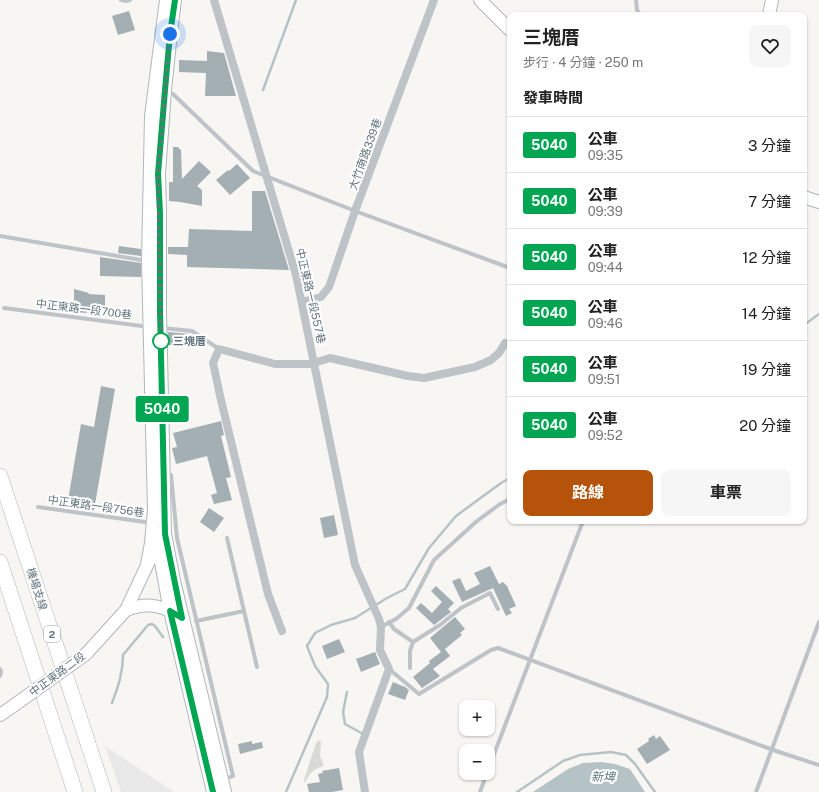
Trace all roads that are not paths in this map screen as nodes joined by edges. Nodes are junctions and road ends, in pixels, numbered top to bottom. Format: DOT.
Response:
graph roads {
  1 [pos="121,0"];
  2 [pos="130,0"];
  3 [pos="166,0"];
  4 [pos="176,0"];
  5 [pos="214,0"];
  6 [pos="434,0"];
  7 [pos="480,0"];
  8 [pos="636,0"];
  9 [pos="772,0"];
  10 [pos="638,12"];
  11 [pos="770,12"];
  12 [pos="507,27"];
  13 [pos="165,90"];
  14 [pos="268,178"];
  15 [pos="807,198"];
  16 [pos="819,202"];
  17 [pos="355,211"];
  18 [pos="0,236"];
  19 [pos="148,261"];
  20 [pos="507,267"];
  21 [pos="302,302"];
  22 [pos="4,308"];
  23 [pos="155,327"];
  24 [pos="505,343"];
  25 [pos="219,349"];
  26 [pos="314,363"];
  27 [pos="158,472"];
  28 [pos="0,476"];
  29 [pos="507,500"];
  30 [pos="38,507"];
  31 [pos="152,524"];
  32 [pos="582,524"];
  33 [pos="165,534"];
  34 [pos="227,538"];
  35 [pos="158,546"];
  36 [pos="0,562"];
  37 [pos="147,564"];
  38 [pos="498,609"];
  39 [pos="126,610"];
  40 [pos="170,611"];
  41 [pos="244,611"];
  42 [pos="182,618"];
  43 [pos="196,621"];
  44 [pos="389,622"];
  45 [pos="819,622"];
  46 [pos="380,623"];
  47 [pos="282,631"];
  48 [pos="413,642"];
  49 [pos="531,660"];
  50 [pos="257,667"];
  51 [pos="410,668"];
  52 [pos="389,669"];
  53 [pos="0,670"];
  54 [pos="0,676"];
  55 [pos="0,715"];
  56 [pos="773,749"];
  57 [pos="495,754"];
  58 [pos="819,765"];
  59 [pos="485,780"];
  60 [pos="218,787"];
  61 [pos="75,792"];
  62 [pos="104,792"];
  63 [pos="365,792"];
  64 [pos="480,792"];
  65 [pos="756,792"];
  1 -- 2 [label="lane"];
  3 -- 19 [label="main road"];
  4 -- 13 [label="main road"];
  5 -- 14 [label="street, 中正東路一段557巷"];
  6 -- 17 [label="street, 大竹南路339巷"];
  7 -- 12 [label="main road"];
  8 -- 10 [label="lane"];
  9 -- 11 [label="main road"];
  13 -- 14 [label="lane"];
  13 -- 23 [label="main road"];
  14 -- 17 [label="lane"];
  14 -- 21 [label="street, 中正東路一段557巷"];
  15 -- 16 [label="main road"];
  17 -- 20 [label="lane"];
  17 -- 21 [label="street, 大竹南路339巷"];
  18 -- 19 [label="lane"];
  19 -- 23 [label="main road"];
  21 -- 26 [label="street, 中正東路一段557巷"];
  22 -- 23 [label="lane, 中正東路一段700巷"];
  23 -- 25 [label="lane, 中正東路一段700巷"];
  23 -- 27 [label="main road"];
  24 -- 26 [label="street"];
  25 -- 26 [label="street"];
  25 -- 47 [label="street"];
  26 -- 46 [label="street, 中正東路一段557巷"];
  27 -- 31 [label="main road"];
  27 -- 33 [label="main road"];
  27 -- 35 [label="main road"];
  27 -- 43 [label="lane"];
  28 -- 62 [label="highway, 機場支線 / 2"];
  29 -- 44 [label="lane"];
  30 -- 31 [label="lane, 中正東路一段756巷"];
  31 -- 37 [label="main road"];
  32 -- 49 [label="lane"];
  33 -- 35 [label="main road"];
  33 -- 42 [label="main road"];
  34 -- 41 [label="lane"];
  35 -- 37 [label="main road"];
  35 -- 40 [label="main road"];
  36 -- 61 [label="highway"];
  37 -- 39 [label="main road, 中正東路二段"];
  38 -- 48 [label="lane"];
  39 -- 40 [label="main road"];
  39 -- 55 [label="main road, 中正東路二段, bridge"];
  40 -- 42 [label="main road"];
  40 -- 60 [label="main road"];
  41 -- 43 [label="lane"];
  41 -- 50 [label="lane"];
  42 -- 60 [label="main road"];
  43 -- 60 [label="lane"];
  44 -- 46 [label="lane"];
  44 -- 48 [label="lane"];
  45 -- 56 [label="lane"];
  46 -- 52 [label="street"];
  48 -- 51 [label="lane"];
  49 -- 52 [label="lane"];
  49 -- 56 [label="lane"];
  49 -- 57 [label="lane"];
  52 -- 63 [label="street"];
  53 -- 54 [label="lane"];
  56 -- 58 [label="lane"];
  56 -- 65 [label="lane"];
  59 -- 64 [label="lane"];
}
